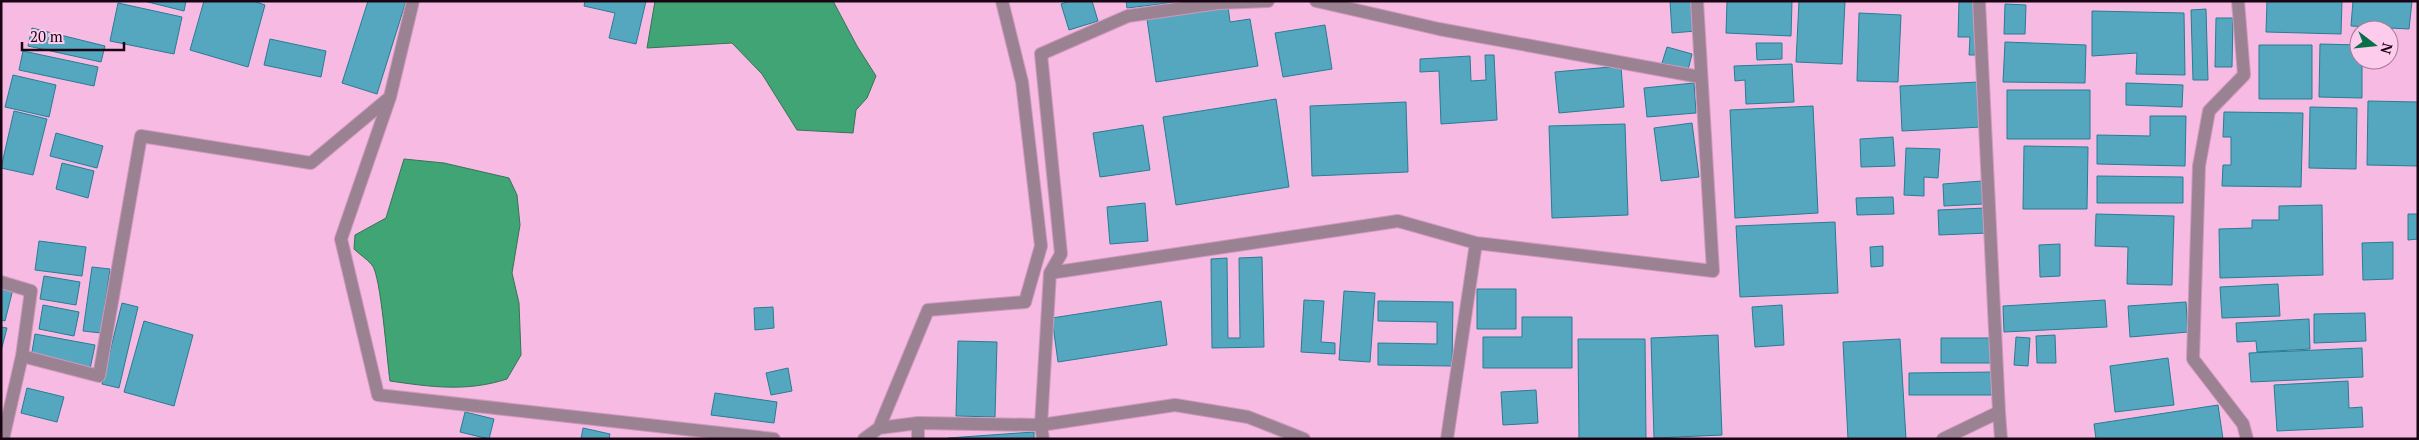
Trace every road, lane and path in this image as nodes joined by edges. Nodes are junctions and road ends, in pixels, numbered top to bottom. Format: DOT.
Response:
graph roads {
  1 [pos="413,1"];
  2 [pos="1002,1"];
  3 [pos="1268,1"];
  4 [pos="1316,1"];
  5 [pos="1697,1"];
  6 [pos="1979,1"];
  7 [pos="2229,1"];
  8 [pos="2238,1"];
  9 [pos="1700,77"];
  10 [pos="390,97"];
  11 [pos="1476,243"];
  12 [pos="1050,273"];
  13 [pos="1,282"];
  14 [pos="22,356"];
  15 [pos="1999,412"];
  16 [pos="918,423"];
  17 [pos="1041,425"];
  18 [pos="878,428"];
  19 [pos="4,439"];
  20 [pos="774,439"];
  21 [pos="864,439"];
  22 [pos="918,439"];
  23 [pos="1043,439"];
  24 [pos="1304,439"];
  25 [pos="1447,439"];
  26 [pos="1943,439"];
  27 [pos="2001,439"];
  28 [pos="2247,439"];
  1 -- 10 [label="street"];
  2 -- 18 [label="street"];
  3 -- 12 [label="street"];
  4 -- 9 [label="street"];
  5 -- 9 [label="street"];
  6 -- 15 [label="street"];
  7 -- 8 [label="street"];
  8 -- 28 [label="street"];
  9 -- 11 [label="street"];
  10 -- 14 [label="street"];
  10 -- 20 [label="street"];
  11 -- 12 [label="street"];
  11 -- 25 [label="street"];
  12 -- 17 [label="street"];
  13 -- 14 [label="street"];
  14 -- 19 [label="street"];
  15 -- 26 [label="street"];
  15 -- 27 [label="street"];
  16 -- 17 [label="street"];
  16 -- 18 [label="street"];
  16 -- 22 [label="street"];
  17 -- 23 [label="street"];
  17 -- 24 [label="street"];
  18 -- 21 [label="street"];
}
